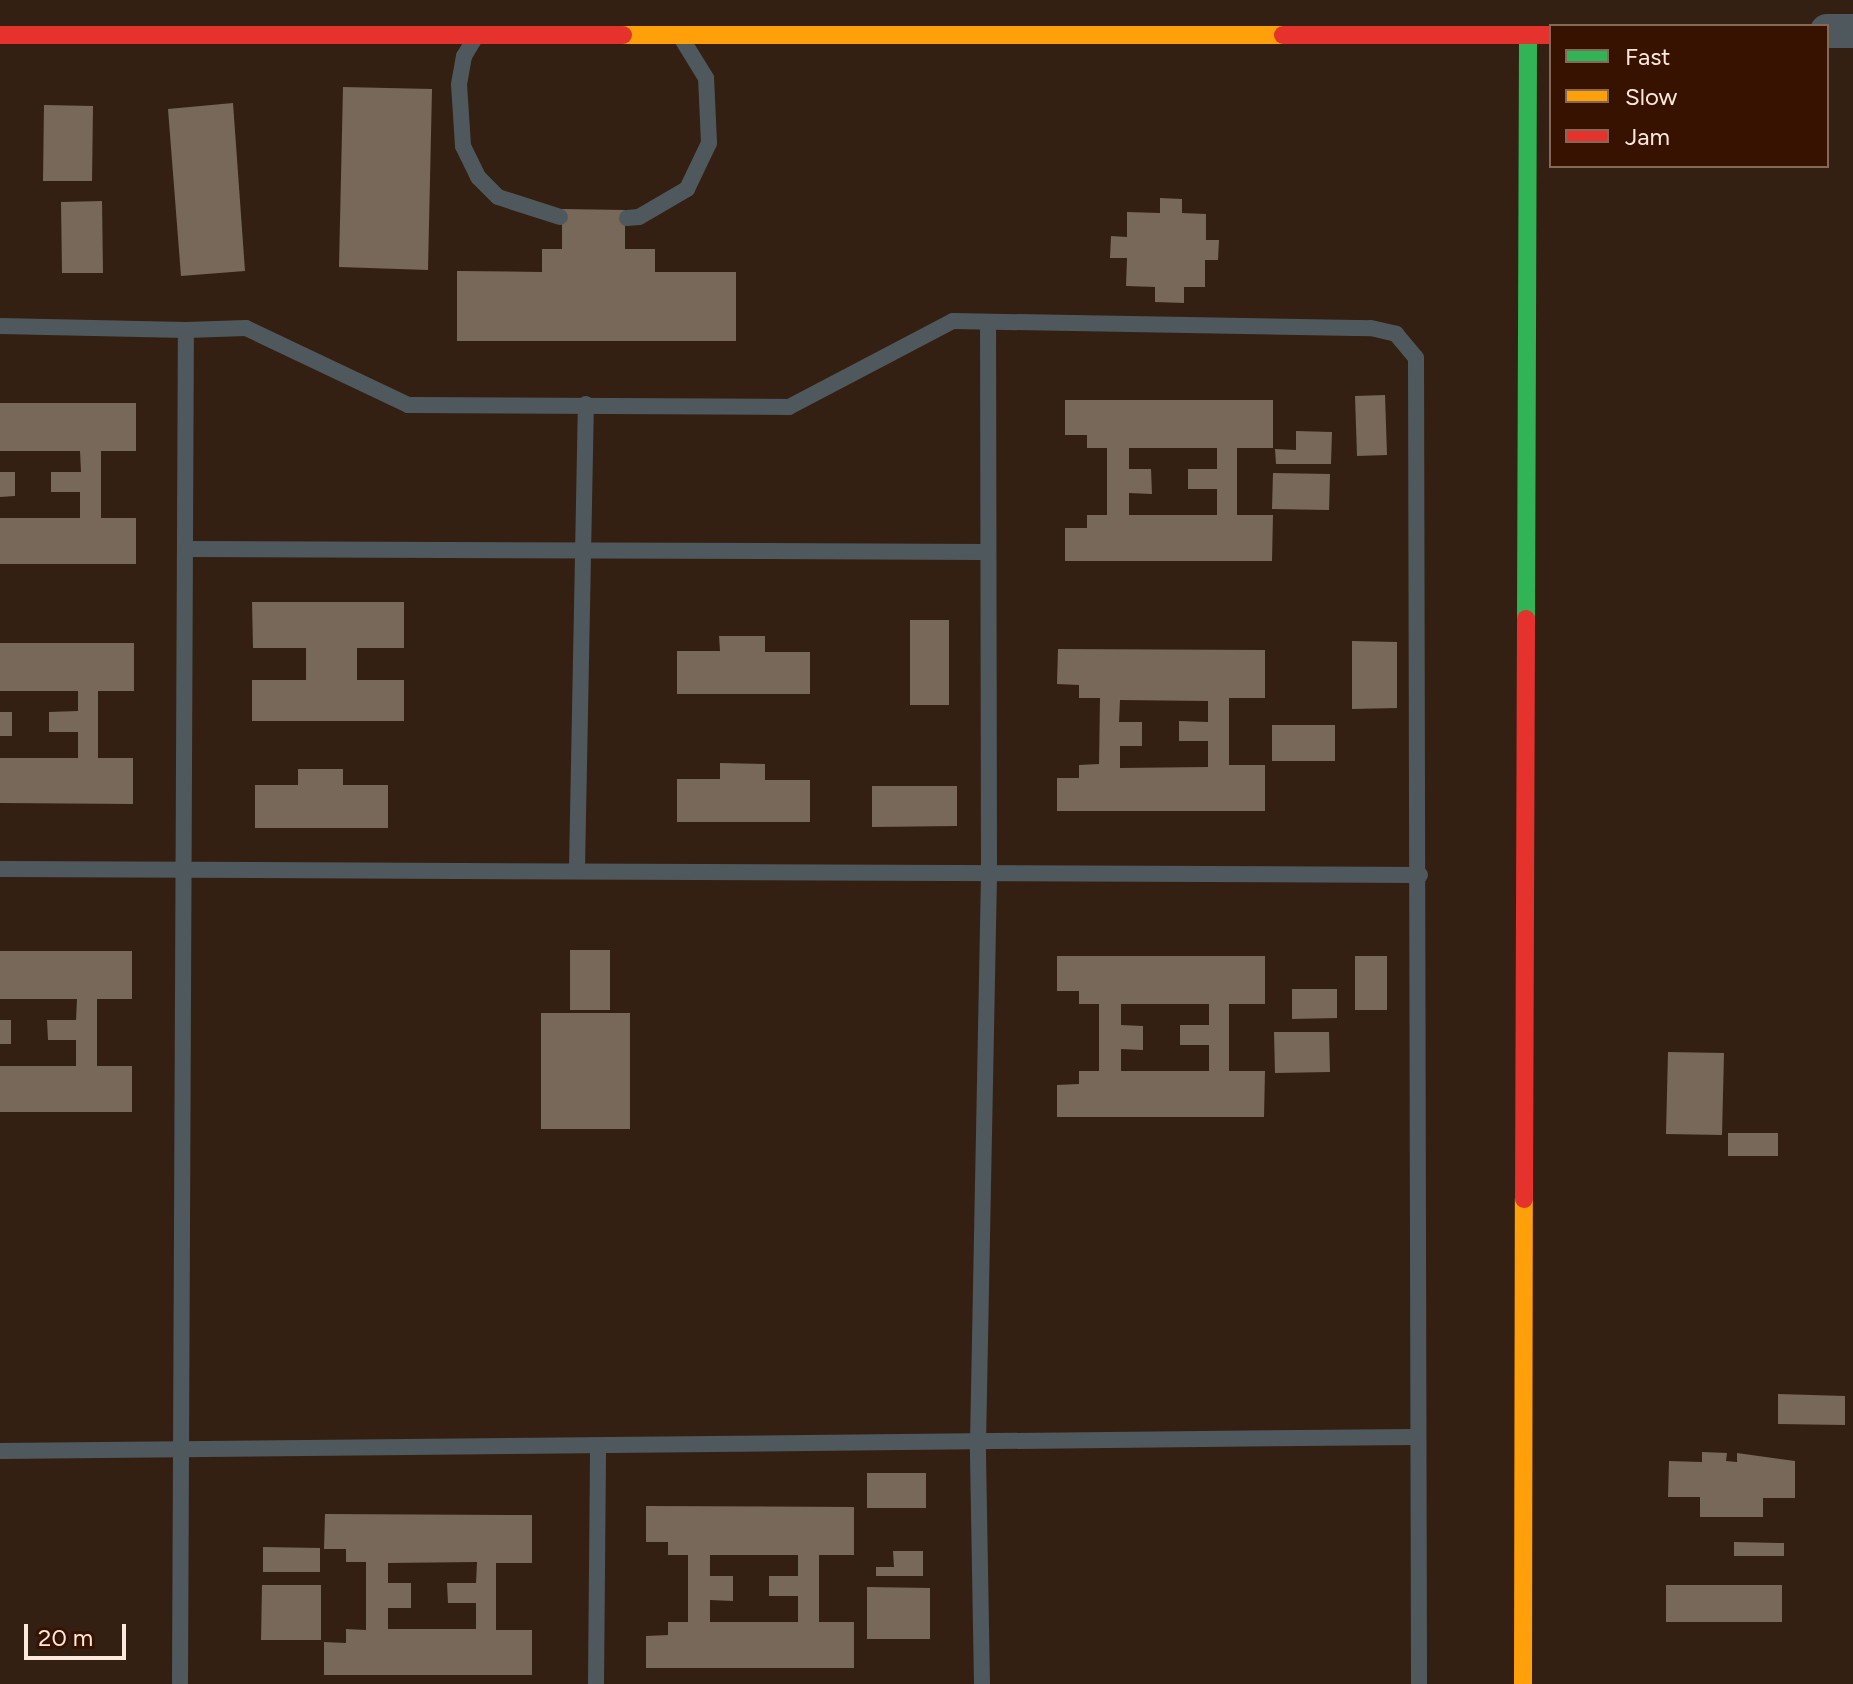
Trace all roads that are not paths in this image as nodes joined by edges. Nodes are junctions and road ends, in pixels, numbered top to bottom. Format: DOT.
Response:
graph roads {
  1 [pos="1829,31"];
  2 [pos="1853,31"];
  3 [pos="676,33"];
  4 [pos="478,34"];
  5 [pos="0,35"];
  6 [pos="1528,35"];
  7 [pos="1549,35"];
  8 [pos="560,217"];
  9 [pos="627,218"];
  10 [pos="988,322"];
  11 [pos="0,326"];
  12 [pos="186,330"];
  13 [pos="586,404"];
  14 [pos="185,549"];
  15 [pos="584,550"];
  16 [pos="986,552"];
  17 [pos="183,868"];
  18 [pos="577,868"];
  19 [pos="0,869"];
  20 [pos="989,874"];
  21 [pos="1420,875"];
  22 [pos="1416,1437"];
  23 [pos="978,1443"];
  24 [pos="598,1446"];
  25 [pos="181,1450"];
  26 [pos="0,1451"];
  27 [pos="180,1684"];
  28 [pos="596,1684"];
  29 [pos="982,1684"];
  30 [pos="1419,1684"];
  31 [pos="1523,1684"];
  1 -- 2 [label="street"];
  3 -- 4 [label="street"];
  3 -- 6 [label="street"];
  3 -- 9 [label="lane"];
  4 -- 5 [label="street"];
  4 -- 8 [label="lane"];
  6 -- 7 [label="street"];
  6 -- 31 [label="street"];
  10 -- 13 [label="lane"];
  10 -- 16 [label="lane"];
  10 -- 21 [label="lane"];
  11 -- 12 [label="lane"];
  12 -- 13 [label="lane"];
  12 -- 14 [label="lane"];
  13 -- 15 [label="lane"];
  14 -- 15 [label="lane"];
  14 -- 17 [label="lane"];
  15 -- 16 [label="lane"];
  15 -- 18 [label="lane"];
  16 -- 20 [label="lane"];
  17 -- 18 [label="lane"];
  17 -- 19 [label="lane"];
  17 -- 25 [label="lane"];
  18 -- 20 [label="lane"];
  20 -- 21 [label="lane"];
  20 -- 23 [label="lane"];
  21 -- 22 [label="lane"];
  22 -- 23 [label="lane"];
  22 -- 30 [label="lane"];
  23 -- 24 [label="lane"];
  23 -- 29 [label="lane"];
  24 -- 25 [label="lane"];
  24 -- 28 [label="lane"];
  25 -- 26 [label="lane"];
  25 -- 27 [label="lane"];
}
